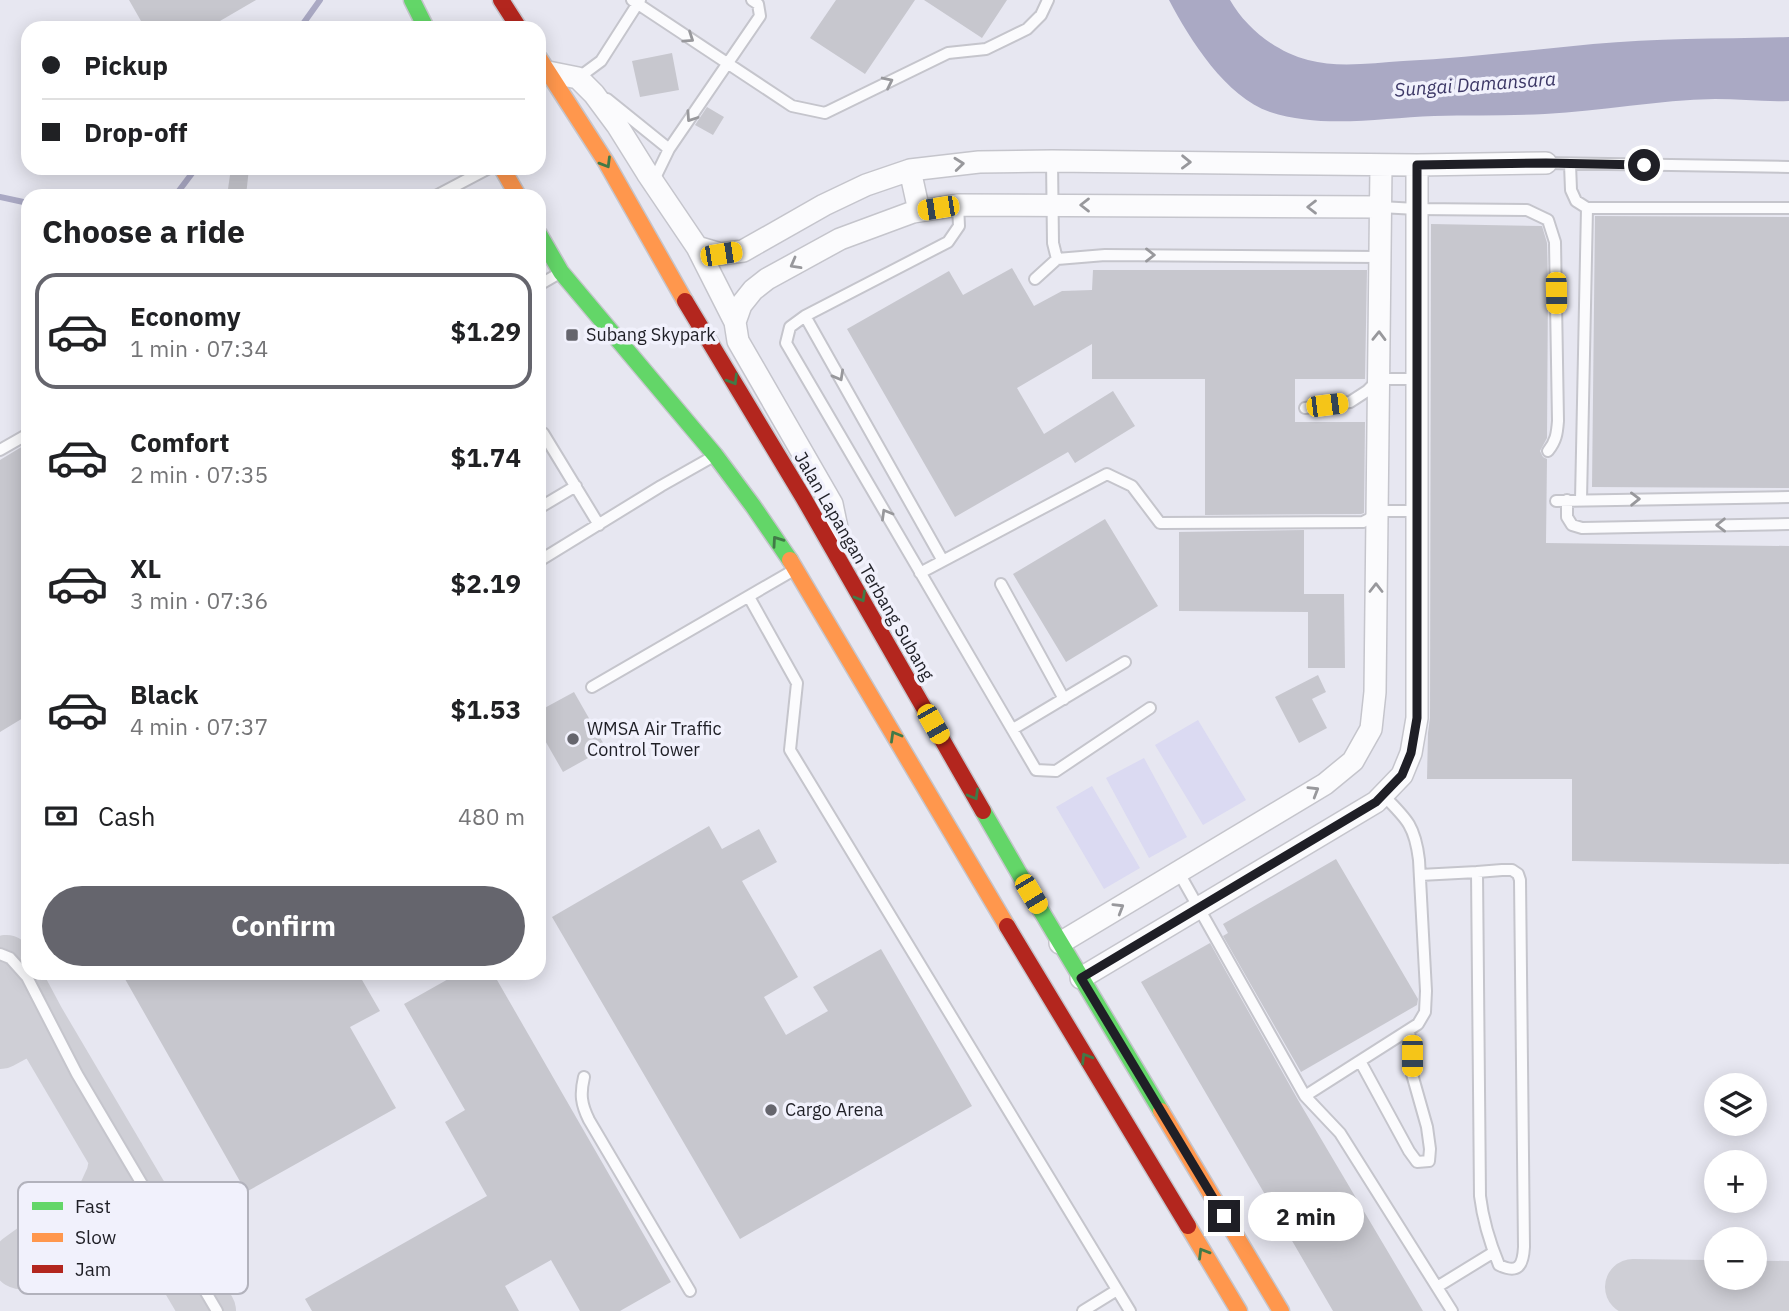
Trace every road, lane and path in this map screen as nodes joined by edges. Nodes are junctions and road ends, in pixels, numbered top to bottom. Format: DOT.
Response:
graph roads {
  1 [pos="412,0"];
  2 [pos="501,0"];
  3 [pos="752,0"];
  4 [pos="1048,0"];
  5 [pos="636,1"];
  6 [pos="422,21"];
  7 [pos="514,21"];
  8 [pos="728,64"];
  9 [pos="546,66"];
  10 [pos="546,70"];
  11 [pos="581,76"];
  12 [pos="669,149"];
  13 [pos="1052,161"];
  14 [pos="1546,163"];
  15 [pos="1381,164"];
  16 [pos="1570,164"];
  17 [pos="1417,165"];
  18 [pos="1789,167"];
  19 [pos="910,170"];
  20 [pos="476,175"];
  21 [pos="653,182"];
  22 [pos="449,189"];
  23 [pos="824,205"];
  24 [pos="958,205"];
  25 [pos="1053,205"];
  26 [pos="1380,207"];
  27 [pos="1587,208"];
  28 [pos="1789,208"];
  29 [pos="1417,209"];
  30 [pos="919,211"];
  31 [pos="840,239"];
  32 [pos="546,246"];
  33 [pos="697,247"];
  34 [pos="1380,257"];
  35 [pos="1057,260"];
  36 [pos="561,272"];
  37 [pos="1035,279"];
  38 [pos="546,281"];
  39 [pos="805,316"];
  40 [pos="735,322"];
  41 [pos="1379,379"];
  42 [pos="1417,379"];
  43 [pos="1305,408"];
  44 [pos="21,438"];
  45 [pos="546,438"];
  46 [pos="0,450"];
  47 [pos="1548,451"];
  48 [pos="715,456"];
  49 [pos="576,486"];
  50 [pos="1789,498"];
  51 [pos="1581,500"];
  52 [pos="546,504"];
  53 [pos="1377,511"];
  54 [pos="1416,512"];
  55 [pos="1789,524"];
  56 [pos="599,525"];
  57 [pos="836,555"];
  58 [pos="546,557"];
  59 [pos="943,561"];
  60 [pos="796,569"];
  61 [pos="920,573"];
  62 [pos="1001,584"];
  63 [pos="749,597"];
  64 [pos="1125,662"];
  65 [pos="592,687"];
  66 [pos="1064,699"];
  67 [pos="1150,708"];
  68 [pos="1013,729"];
  69 [pos="1383,795"];
  70 [pos="1477,872"];
  71 [pos="1179,873"];
  72 [pos="1420,875"];
  73 [pos="1198,909"];
  74 [pos="1060,943"];
  75 [pos="0,954"];
  76 [pos="21,970"];
  77 [pos="1081,978"];
  78 [pos="29,980"];
  79 [pos="1409,1030"];
  80 [pos="1360,1061"];
  81 [pos="584,1077"];
  82 [pos="1305,1096"];
  83 [pos="141,1182"];
  84 [pos="1494,1252"];
  85 [pos="1437,1287"];
  86 [pos="1117,1290"];
  87 [pos="690,1291"];
  88 [pos="207,1294"];
  89 [pos="217,1311"];
  90 [pos="1083,1311"];
  91 [pos="1130,1311"];
  92 [pos="1239,1311"];
  93 [pos="1282,1311"];
  94 [pos="1452,1311"];
  1 -- 6 [label="main road"];
  2 -- 7 [label="main road"];
  3 -- 8 [label="lane"];
  8 -- 4 [label="lane, one-way"];
  5 -- 8 [label="lane, one-way"];
  5 -- 11 [label="lane"];
  8 -- 12 [label="lane, one-way"];
  9 -- 11 [label="street"];
  10 -- 57 [label="main road, Jalan Lapangan Terbang Subang, one-way"];
  11 -- 12 [label="lane"];
  11 -- 21 [label="street"];
  12 -- 21 [label="lane"];
  13 -- 15 [label="street, one-way"];
  19 -- 13 [label="street, one-way"];
  13 -- 25 [label="lane"];
  14 -- 16 [label="lane"];
  14 -- 17 [label="street"];
  15 -- 17 [label="street"];
  15 -- 26 [label="street"];
  16 -- 18 [label="lane"];
  16 -- 27 [label="lane"];
  17 -- 29 [label="street"];
  19 -- 23 [label="street"];
  19 -- 30 [label="street"];
  20 -- 22 [label="lane"];
  21 -- 33 [label="street"];
  23 -- 31 [label="street"];
  23 -- 33 [label="street"];
  24 -- 25 [label="street"];
  24 -- 30 [label="street"];
  24 -- 39 [label="lane"];
  26 -- 25 [label="street, one-way"];
  25 -- 35 [label="lane"];
  26 -- 29 [label="lane"];
  26 -- 34 [label="street"];
  27 -- 28 [label="lane"];
  27 -- 51 [label="lane"];
  29 -- 42 [label="street"];
  29 -- 47 [label="lane"];
  30 -- 31 [label="street"];
  31 -- 40 [label="street, one-way"];
  32 -- 36 [label="main road"];
  33 -- 40 [label="street"];
  35 -- 34 [label="lane, one-way"];
  41 -- 34 [label="street, one-way"];
  35 -- 37 [label="lane"];
  36 -- 38 [label="lane"];
  36 -- 48 [label="main road"];
  39 -- 59 [label="lane, one-way"];
  61 -- 39 [label="lane, one-way"];
  40 -- 57 [label="street"];
  41 -- 42 [label="lane"];
  41 -- 43 [label="lane"];
  41 -- 53 [label="street"];
  42 -- 54 [label="street"];
  44 -- 46 [label="lane"];
  45 -- 49 [label="lane"];
  48 -- 56 [label="lane"];
  60 -- 48 [label="main road, one-way"];
  49 -- 52 [label="lane"];
  49 -- 56 [label="lane"];
  51 -- 50 [label="lane, one-way"];
  55 -- 51 [label="lane, one-way"];
  53 -- 54 [label="lane"];
  53 -- 59 [label="lane"];
  71 -- 53 [label="street, one-way"];
  54 -- 69 [label="street"];
  56 -- 58 [label="lane"];
  57 -- 74 [label="main road, Jalan Lapangan Terbang Subang, one-way"];
  59 -- 61 [label="lane"];
  60 -- 63 [label="lane"];
  92 -- 60 [label="main road, one-way"];
  61 -- 68 [label="lane"];
  62 -- 66 [label="lane"];
  63 -- 65 [label="lane"];
  63 -- 86 [label="lane"];
  64 -- 66 [label="lane"];
  66 -- 68 [label="lane"];
  67 -- 68 [label="lane"];
  69 -- 72 [label="lane"];
  69 -- 73 [label="street"];
  70 -- 72 [label="lane"];
  70 -- 84 [label="lane"];
  70 -- 84 [label="lane"];
  71 -- 73 [label="lane"];
  74 -- 71 [label="street, one-way"];
  72 -- 79 [label="lane"];
  73 -- 77 [label="street"];
  73 -- 82 [label="lane"];
  74 -- 77 [label="main road, Jalan Lapangan Terbang Subang"];
  75 -- 76 [label="lane"];
  77 -- 93 [label="main road, Jalan Lapangan Terbang Subang"];
  78 -- 83 [label="lane"];
  79 -- 80 [label="lane"];
  79 -- 80 [label="lane"];
  80 -- 82 [label="lane"];
  81 -- 87 [label="lane"];
  82 -- 85 [label="lane"];
  84 -- 85 [label="lane"];
  85 -- 94 [label="lane"];
  86 -- 90 [label="lane"];
  86 -- 91 [label="lane"];
  88 -- 89 [label="lane"];
}
